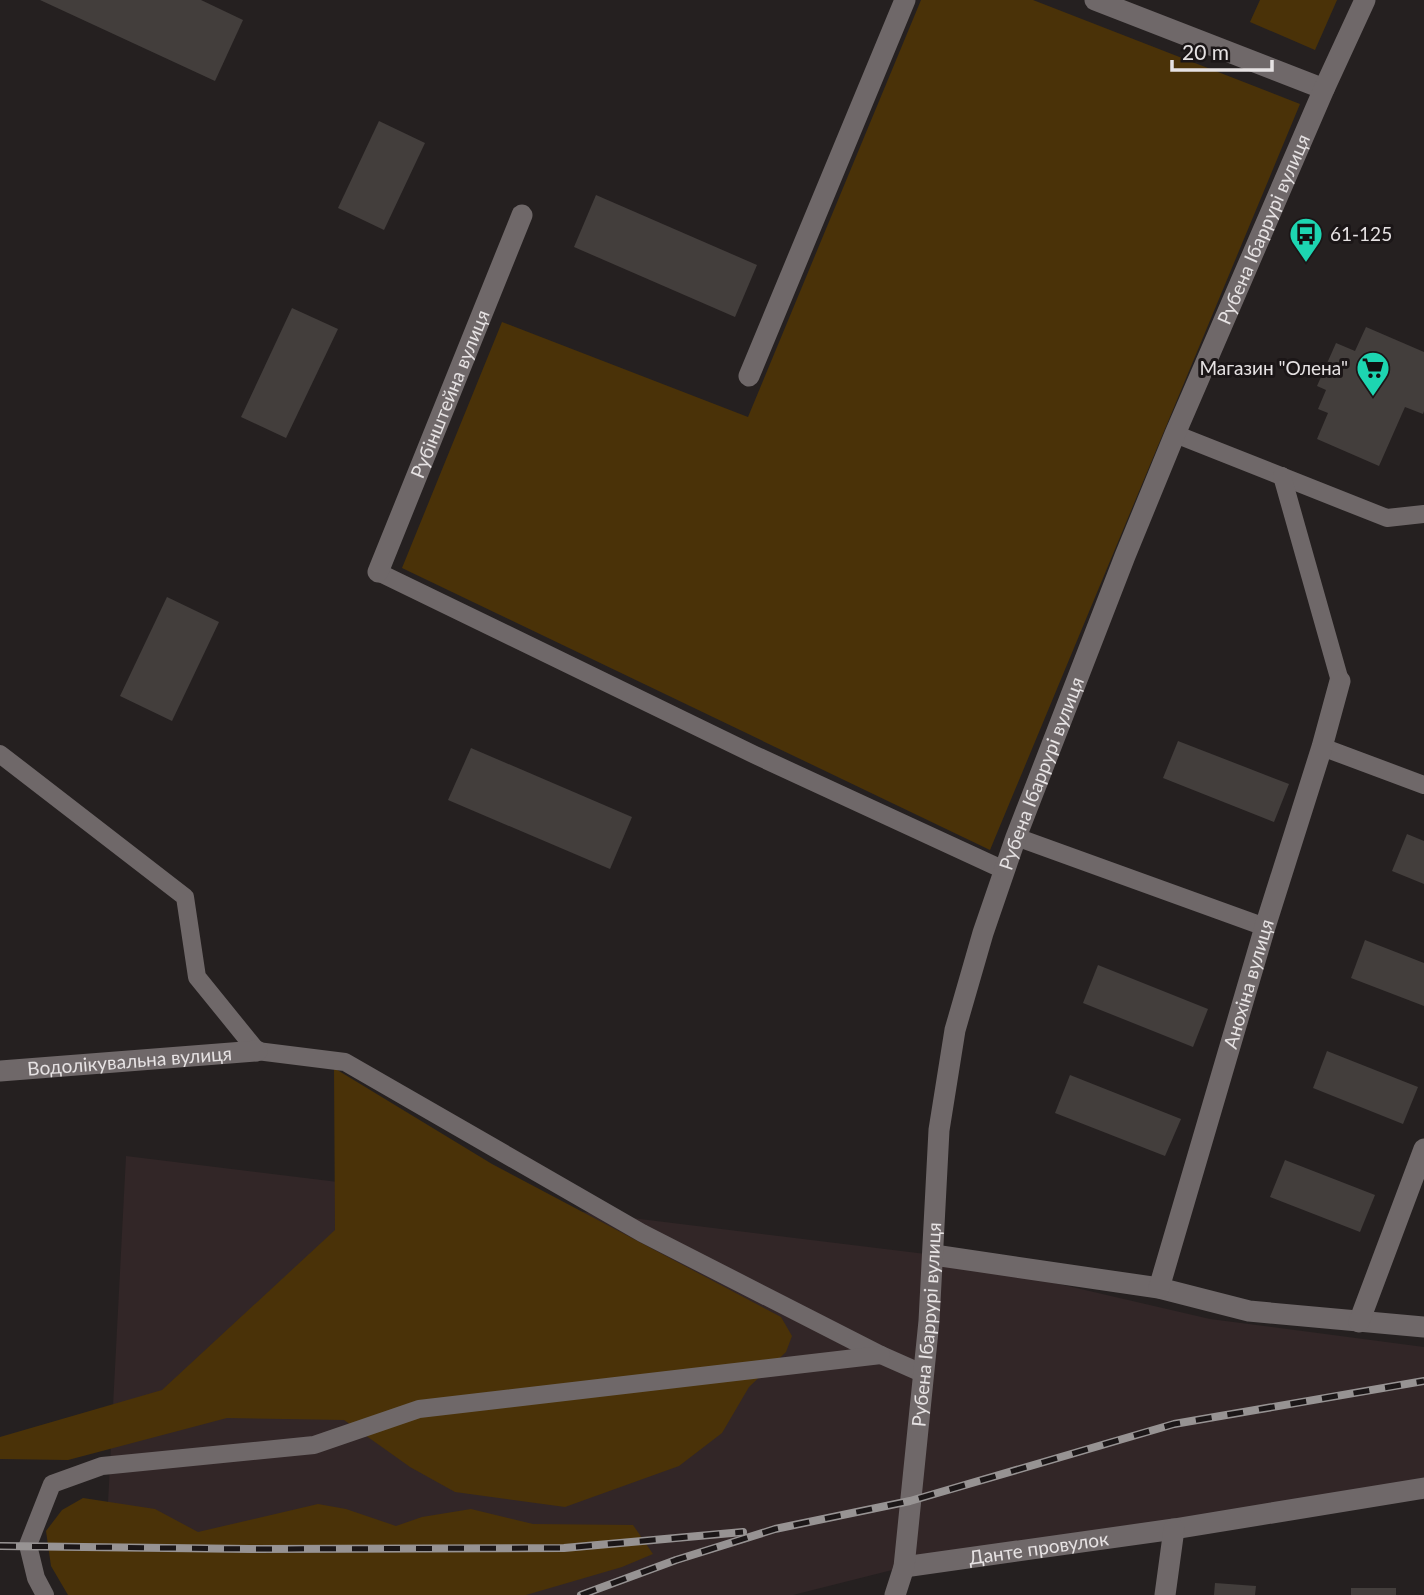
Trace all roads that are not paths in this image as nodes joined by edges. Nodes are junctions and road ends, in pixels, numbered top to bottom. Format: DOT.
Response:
graph roads {
  1 [pos="905,0"];
  2 [pos="1095,0"];
  3 [pos="1365,0"];
  4 [pos="1324,89"];
  5 [pos="522,215"];
  6 [pos="749,376"];
  7 [pos="1175,434"];
  8 [pos="1282,476"];
  9 [pos="1424,514"];
  10 [pos="378,572"];
  11 [pos="1340,681"];
  12 [pos="1322,747"];
  13 [pos="0,754"];
  14 [pos="1424,785"];
  15 [pos="1016,837"];
  16 [pos="1004,870"];
  17 [pos="1265,927"];
  18 [pos="257,1051"];
  19 [pos="0,1071"];
  20 [pos="1424,1149"];
  21 [pos="934,1255"];
  22 [pos="1159,1288"];
  23 [pos="1359,1322"];
  24 [pos="1424,1327"];
  25 [pos="881,1355"];
  26 [pos="924,1374"];
  27 [pos="1424,1488"];
  28 [pos="1174,1529"];
  29 [pos="904,1567"];
  30 [pos="45,1595"];
  31 [pos="895,1595"];
  32 [pos="1165,1595"];
  1 -- 6 [label="street"];
  2 -- 4 [label="street"];
  3 -- 4 [label="street, Рубена Ібаррурі вулиця"];
  4 -- 7 [label="street, Рубена Ібаррурі вулиця"];
  5 -- 10 [label="street, Рубінштейна вулиця"];
  7 -- 8 [label="lane"];
  7 -- 15 [label="street, Рубена Ібаррурі вулиця"];
  8 -- 9 [label="lane"];
  8 -- 11 [label="lane"];
  10 -- 16 [label="lane"];
  11 -- 12 [label="street, Анохіна вулиця"];
  12 -- 14 [label="lane"];
  12 -- 17 [label="street, Анохіна вулиця"];
  13 -- 18 [label="lane"];
  15 -- 16 [label="street, Рубена Ібаррурі вулиця"];
  15 -- 17 [label="lane"];
  16 -- 21 [label="street, Рубена Ібаррурі вулиця"];
  17 -- 22 [label="street, Анохіна вулиця"];
  18 -- 19 [label="street, Водолікувальна вулиця"];
  18 -- 25 [label="lane"];
  20 -- 23 [label="street"];
  21 -- 22 [label="street"];
  21 -- 26 [label="street, Рубена Ібаррурі вулиця"];
  22 -- 23 [label="street"];
  23 -- 24 [label="street"];
  25 -- 26 [label="lane"];
  25 -- 30 [label="lane"];
  26 -- 29 [label="street, Рубена Ібаррурі вулиця"];
  27 -- 28 [label="street, Данте провулок"];
  28 -- 29 [label="street, Данте провулок"];
  28 -- 32 [label="street"];
  29 -- 31 [label="street, Рубена Ібаррурі вулиця"];
}
